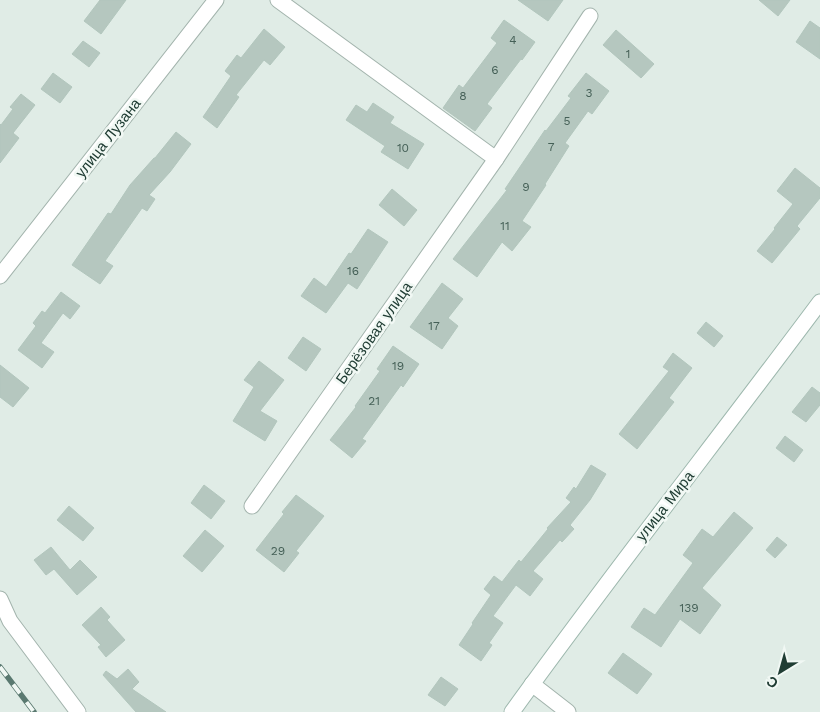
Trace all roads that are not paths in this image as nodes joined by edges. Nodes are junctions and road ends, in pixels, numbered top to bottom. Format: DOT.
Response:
graph roads {
  1 [pos="216,0"];
  2 [pos="278,0"];
  3 [pos="590,16"];
  4 [pos="496,159"];
  5 [pos="0,276"];
  6 [pos="820,302"];
  7 [pos="252,506"];
  8 [pos="0,598"];
  9 [pos="532,684"];
  10 [pos="78,712"];
  11 [pos="512,712"];
  12 [pos="568,712"];
  1 -- 5 [label="street, улица Лузана"];
  2 -- 4 [label="street"];
  3 -- 4 [label="street, Берёзовая улица"];
  4 -- 7 [label="street, Берёзовая улица"];
  6 -- 9 [label="street, улица Мира"];
  8 -- 10 [label="street"];
  9 -- 11 [label="street, улица Мира"];
  9 -- 12 [label="street"];
}
